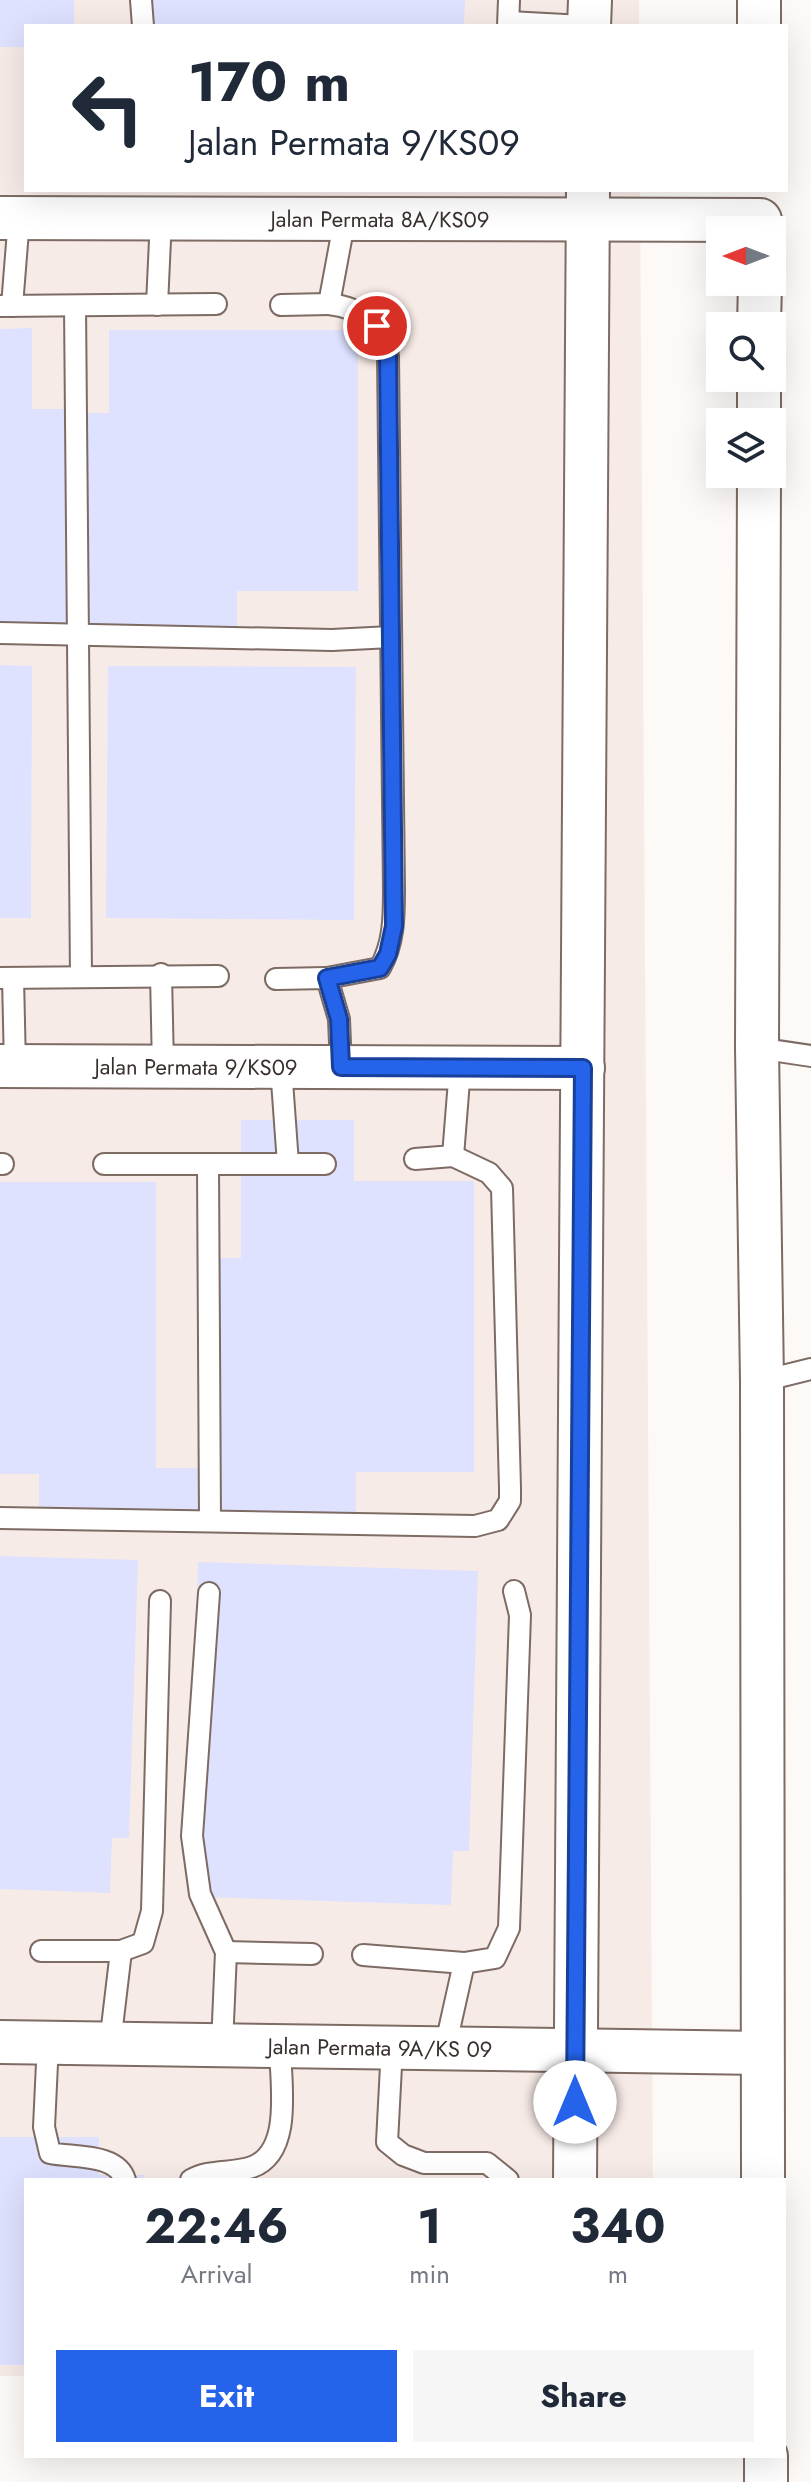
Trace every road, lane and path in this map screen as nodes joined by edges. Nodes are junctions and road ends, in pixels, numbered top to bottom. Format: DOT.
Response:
graph roads {
  1 [pos="141,0"];
  2 [pos="509,0"];
  3 [pos="590,0"];
  4 [pos="759,0"];
  5 [pos="143,24"];
  6 [pos="509,24"];
  7 [pos="589,24"];
  8 [pos="759,24"];
  9 [pos="588,204"];
  10 [pos="760,213"];
  11 [pos="9,218"];
  12 [pos="161,218"];
  13 [pos="345,218"];
  14 [pos="216,304"];
  15 [pos="329,304"];
  16 [pos="157,305"];
  17 [pos="281,305"];
  18 [pos="6,306"];
  19 [pos="75,306"];
  20 [pos="759,488"];
  21 [pos="0,633"];
  22 [pos="77,633"];
  23 [pos="391,637"];
  24 [pos="161,974"];
  25 [pos="81,976"];
  26 [pos="218,976"];
  27 [pos="7,978"];
  28 [pos="327,978"];
  29 [pos="276,979"];
  30 [pos="757,1048"];
  31 [pos="811,1056"];
  32 [pos="8,1066"];
  33 [pos="163,1067"];
  34 [pos="281,1067"];
  35 [pos="341,1067"];
  36 [pos="460,1068"];
  37 [pos="583,1068"];
  38 [pos="453,1156"];
  39 [pos="415,1159"];
  40 [pos="104,1164"];
  41 [pos="208,1164"];
  42 [pos="288,1164"];
  43 [pos="325,1164"];
  44 [pos="811,1369"];
  45 [pos="762,1381"];
  46 [pos="0,1518"];
  47 [pos="210,1521"];
  48 [pos="514,1591"];
  49 [pos="209,1593"];
  50 [pos="160,1601"];
  51 [pos="41,1951"];
  52 [pos="121,1951"];
  53 [pos="226,1952"];
  54 [pos="312,1954"];
  55 [pos="363,1955"];
  56 [pos="464,1963"];
  57 [pos="0,2042"];
  58 [pos="48,2042"];
  59 [pos="110,2044"];
  60 [pos="222,2045"];
  61 [pos="280,2046"];
  62 [pos="392,2047"];
  63 [pos="445,2048"];
  64 [pos="576,2050"];
  65 [pos="762,2053"];
  66 [pos="124,2178"];
  67 [pos="197,2178"];
  68 [pos="506,2178"];
  69 [pos="575,2178"];
  70 [pos="763,2178"];
  71 [pos="766,2458"];
  72 [pos="766,2482"];
  1 -- 5 [label="lane"];
  2 -- 6 [label="lane"];
  3 -- 7 [label="street"];
  4 -- 8 [label="street"];
  9 -- 10 [label="street, Jalan Permata 8A/KS09"];
  9 -- 13 [label="street, Jalan Permata 8A/KS09"];
  9 -- 37 [label="street"];
  11 -- 12 [label="street, Jalan Permata 8A/KS09"];
  11 -- 18 [label="lane"];
  12 -- 13 [label="street, Jalan Permata 8A/KS09"];
  12 -- 16 [label="lane"];
  13 -- 15 [label="lane"];
  14 -- 16 [label="lane"];
  15 -- 17 [label="lane"];
  15 -- 23 [label="lane"];
  16 -- 19 [label="lane"];
  18 -- 19 [label="lane"];
  19 -- 22 [label="lane"];
  20 -- 30 [label="street"];
  21 -- 22 [label="lane"];
  22 -- 23 [label="lane"];
  22 -- 25 [label="lane"];
  23 -- 28 [label="lane"];
  24 -- 25 [label="lane"];
  24 -- 26 [label="lane"];
  24 -- 33 [label="lane"];
  25 -- 27 [label="lane"];
  27 -- 32 [label="lane"];
  28 -- 29 [label="lane"];
  28 -- 35 [label="lane"];
  30 -- 31 [label="lane"];
  30 -- 45 [label="street"];
  32 -- 33 [label="street, Jalan Permata 9/KS09"];
  33 -- 34 [label="street, Jalan Permata 9/KS09"];
  34 -- 35 [label="street, Jalan Permata 9/KS09"];
  34 -- 42 [label="lane"];
  35 -- 36 [label="street, Jalan Permata 9/KS09"];
  36 -- 37 [label="street, Jalan Permata 9/KS09"];
  36 -- 38 [label="lane"];
  37 -- 64 [label="street"];
  38 -- 39 [label="lane"];
  38 -- 47 [label="lane"];
  40 -- 41 [label="lane"];
  41 -- 42 [label="lane"];
  41 -- 47 [label="lane"];
  42 -- 43 [label="lane"];
  44 -- 45 [label="lane"];
  45 -- 65 [label="street"];
  46 -- 47 [label="lane"];
  48 -- 56 [label="lane"];
  49 -- 53 [label="lane"];
  50 -- 52 [label="lane"];
  51 -- 52 [label="lane"];
  52 -- 59 [label="lane"];
  53 -- 54 [label="lane"];
  53 -- 60 [label="lane"];
  55 -- 56 [label="lane"];
  56 -- 63 [label="lane"];
  57 -- 58 [label="street, Jalan Permata 9A/KS 09"];
  58 -- 59 [label="street, Jalan Permata 9A/KS 09"];
  58 -- 66 [label="lane"];
  59 -- 60 [label="street, Jalan Permata 9A/KS 09"];
  60 -- 61 [label="street, Jalan Permata 9A/KS 09"];
  61 -- 62 [label="street, Jalan Permata 9A/KS 09"];
  61 -- 67 [label="lane"];
  62 -- 63 [label="street, Jalan Permata 9A/KS 09"];
  62 -- 68 [label="lane"];
  63 -- 64 [label="street, Jalan Permata 9A/KS 09"];
  64 -- 65 [label="street, Jalan Permata 9A/KS 09"];
  64 -- 69 [label="street"];
  65 -- 70 [label="street"];
  71 -- 72 [label="street"];
}
